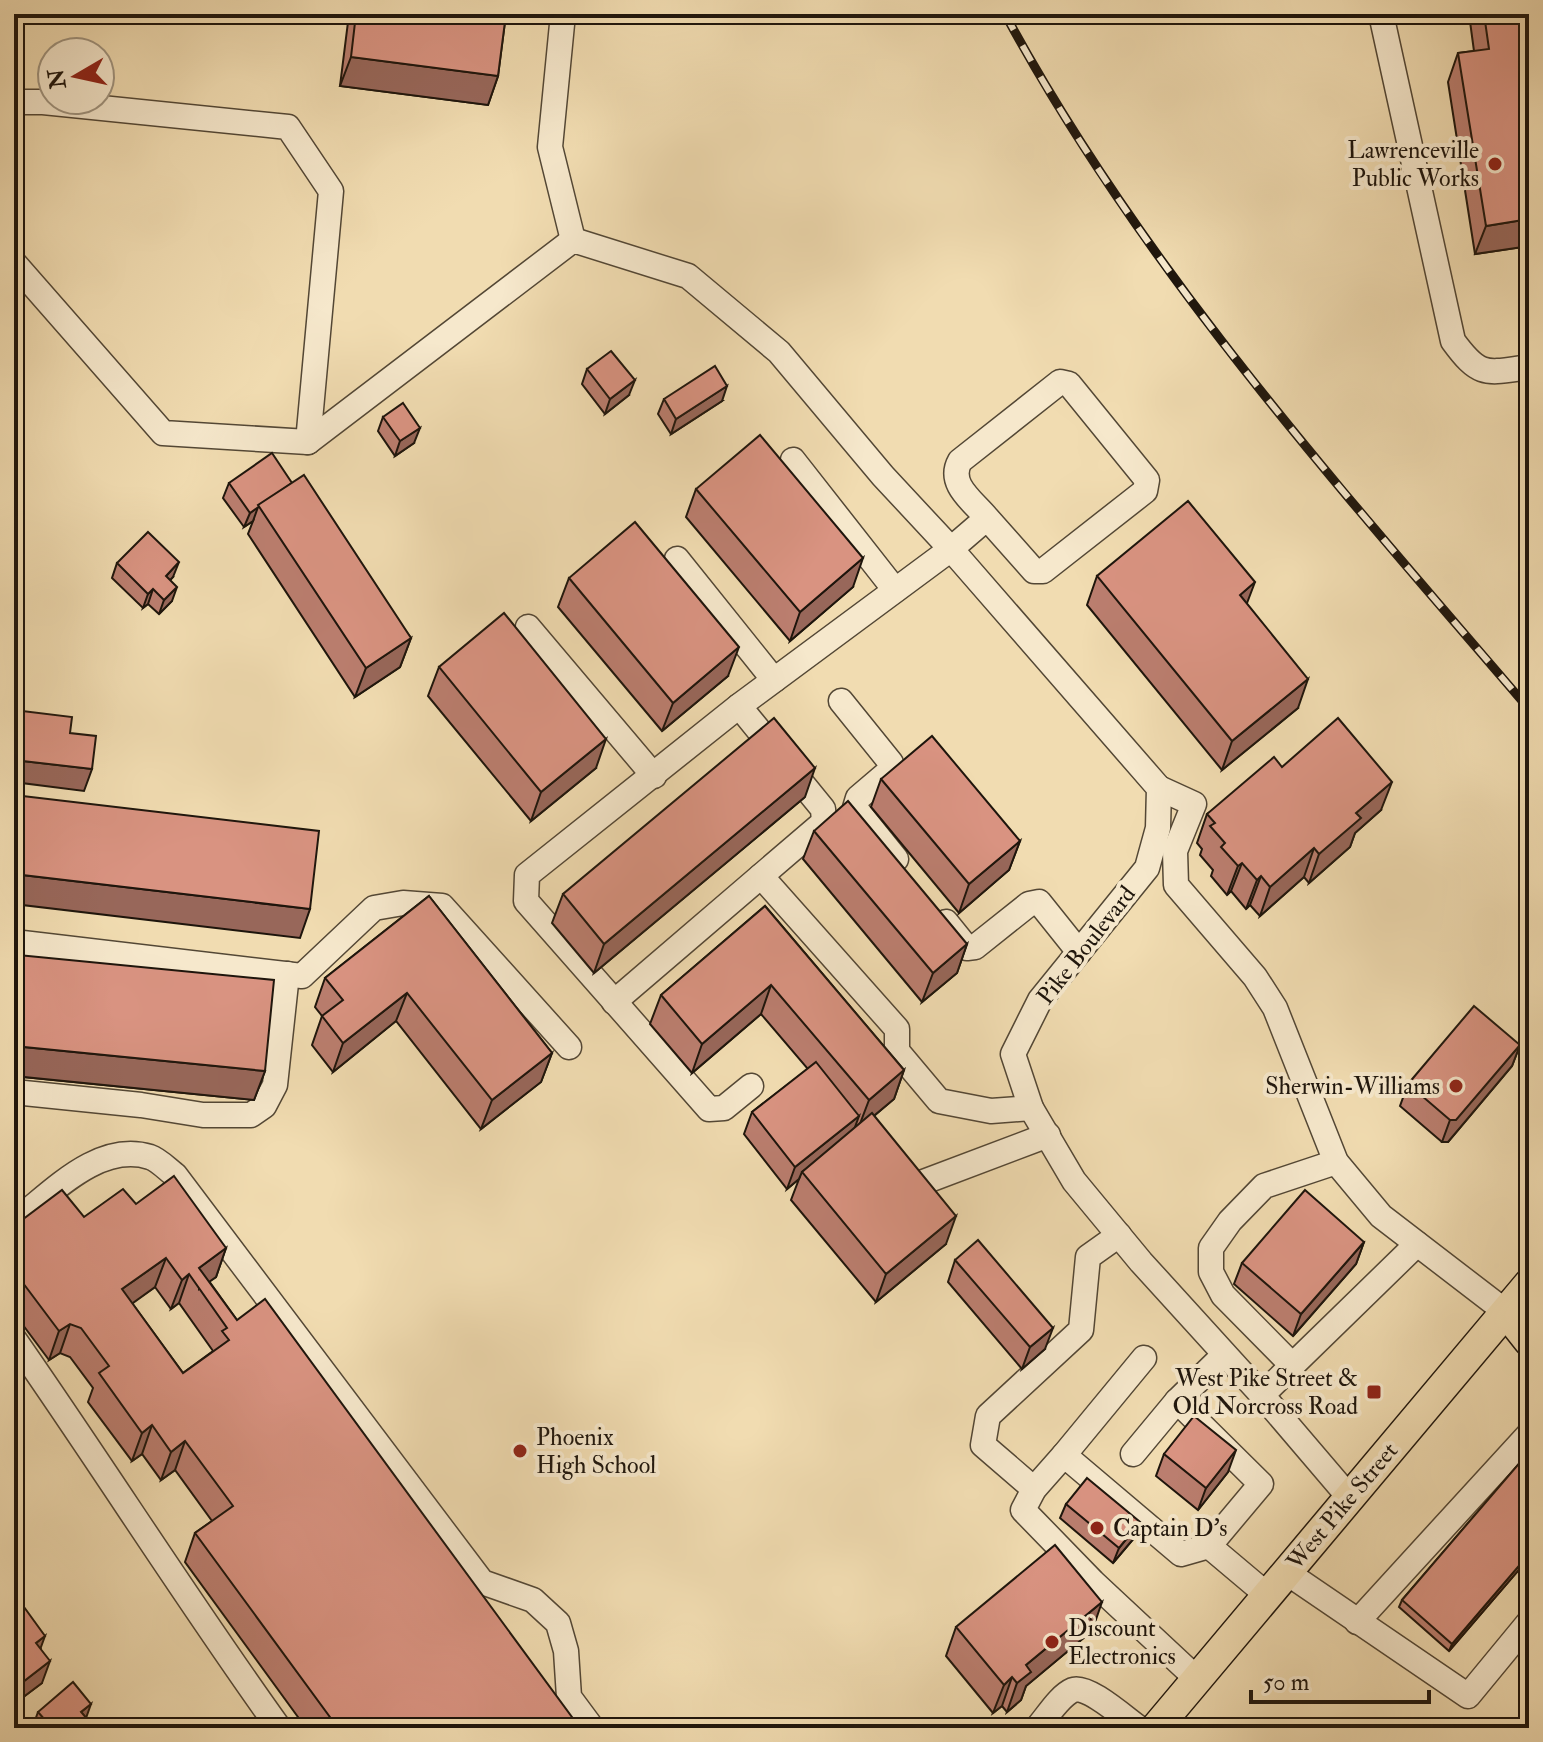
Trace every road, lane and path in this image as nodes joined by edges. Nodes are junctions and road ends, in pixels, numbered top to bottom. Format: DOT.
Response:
graph roads {
  1 [pos="563,14"];
  2 [pos="1381,14"];
  3 [pos="14,102"];
  4 [pos="573,240"];
  5 [pos="14,263"];
  6 [pos="1529,367"];
  7 [pos="308,442"];
  8 [pos="793,460"];
  9 [pos="987,518"];
  10 [pos="951,549"];
  11 [pos="677,559"];
  12 [pos="895,590"];
  13 [pos="528,627"];
  14 [pos="774,680"];
  15 [pos="841,701"];
  16 [pos="739,706"];
  17 [pos="654,776"];
  18 [pos="1159,788"];
  19 [pos="761,876"];
  20 [pos="911,878"];
  21 [pos="929,901"];
  22 [pos="14,942"];
  23 [pos="1079,952"];
  24 [pos="287,974"];
  25 [pos="614,1002"];
  26 [pos="569,1047"];
  27 [pos="751,1086"];
  28 [pos="14,1092"];
  29 [pos="1031,1108"];
  30 [pos="1048,1135"];
  31 [pos="1336,1162"];
  32 [pos="938,1204"];
  33 [pos="14,1222"];
  34 [pos="1119,1235"];
  35 [pos="1417,1244"];
  36 [pos="1529,1284"];
  37 [pos="1517,1316"];
  38 [pos="14,1339"];
  39 [pos="1529,1341"];
  40 [pos="1224,1355"];
  41 [pos="1144,1358"];
  42 [pos="1292,1365"];
  43 [pos="1262,1395"];
  44 [pos="1177,1401"];
  45 [pos="1529,1434"];
  46 [pos="1133,1454"];
  47 [pos="1064,1455"];
  48 [pos="1034,1489"];
  49 [pos="1349,1497"];
  50 [pos="1209,1546"];
  51 [pos="1276,1583"];
  52 [pos="1357,1622"];
  53 [pos="1529,1622"];
  54 [pos="1197,1679"];
  55 [pos="1159,1725"];
  56 [pos="279,1728"];
  57 [pos="592,1728"];
  58 [pos="1037,1728"];
  1 -- 4 [label="street"];
  2 -- 6 [label="street"];
  3 -- 7 [label="street"];
  4 -- 7 [label="street"];
  4 -- 10 [label="street"];
  5 -- 7 [label="street"];
  8 -- 12 [label="street"];
  9 -- 9 [label="street"];
  9 -- 10 [label="street"];
  10 -- 12 [label="street"];
  10 -- 18 [label="street"];
  11 -- 14 [label="street"];
  12 -- 14 [label="street"];
  13 -- 17 [label="street"];
  14 -- 16 [label="street"];
  15 -- 20 [label="street"];
  16 -- 17 [label="street"];
  16 -- 19 [label="street"];
  17 -- 25 [label="street"];
  18 -- 23 [label="street, Pike Boulevard"];
  18 -- 31 [label="street"];
  19 -- 25 [label="street"];
  19 -- 29 [label="street"];
  21 -- 23 [label="street"];
  22 -- 24 [label="street"];
  23 -- 29 [label="street, Pike Boulevard"];
  24 -- 26 [label="street"];
  24 -- 28 [label="street"];
  25 -- 27 [label="street"];
  29 -- 30 [label="street, Pike Boulevard"];
  30 -- 32 [label="street"];
  30 -- 34 [label="street, Pike Boulevard"];
  31 -- 35 [label="street"];
  31 -- 42 [label="street"];
  33 -- 57 [label="street"];
  34 -- 40 [label="street, Pike Boulevard"];
  34 -- 48 [label="street"];
  35 -- 37 [label="street"];
  35 -- 42 [label="street"];
  36 -- 37 [label="main road, West Pike Street"];
  37 -- 39 [label="main road"];
  37 -- 49 [label="main road, West Pike Street"];
  38 -- 56 [label="street"];
  40 -- 43 [label="street, Pike Boulevard"];
  40 -- 44 [label="street"];
  41 -- 47 [label="street"];
  42 -- 43 [label="street"];
  43 -- 49 [label="street, Pike Boulevard"];
  44 -- 46 [label="street"];
  44 -- 50 [label="street"];
  45 -- 52 [label="street"];
  47 -- 48 [label="street"];
  47 -- 50 [label="street"];
  48 -- 54 [label="street"];
  49 -- 51 [label="main road, West Pike Street"];
  50 -- 51 [label="street"];
  51 -- 52 [label="street"];
  51 -- 54 [label="main road, West Pike Street"];
  52 -- 53 [label="street"];
  54 -- 55 [label="main road, West Pike Street"];
  55 -- 58 [label="street"];
}
